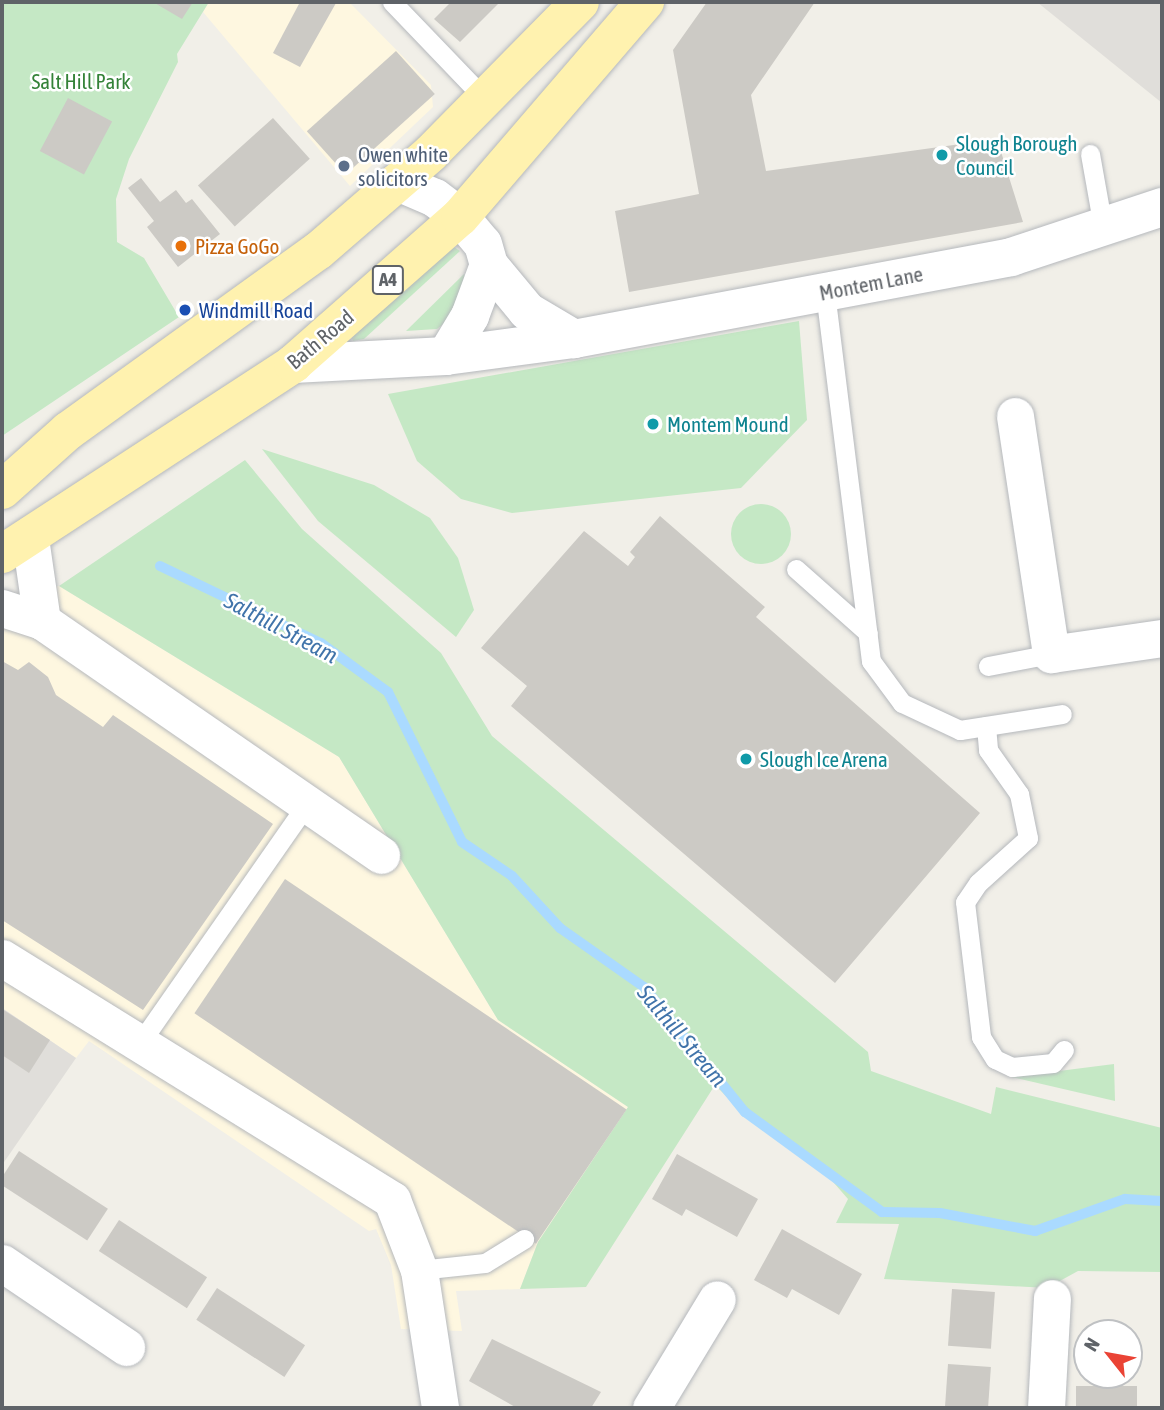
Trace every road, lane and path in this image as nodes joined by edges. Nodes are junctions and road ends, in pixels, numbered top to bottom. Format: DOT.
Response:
graph roads {
  1 [pos="392,2"];
  2 [pos="579,2"];
  3 [pos="645,2"];
  4 [pos="486,100"];
  5 [pos="1090,154"];
  6 [pos="398,182"];
  7 [pos="1162,207"];
  8 [pos="460,217"];
  9 [pos="1103,227"];
  10 [pos="489,265"];
  11 [pos="825,292"];
  12 [pos="574,339"];
  13 [pos="446,356"];
  14 [pos="293,364"];
  15 [pos="1016,416"];
  16 [pos="6,480"];
  17 [pos="81,503"];
  18 [pos="16,546"];
  19 [pos="796,569"];
  20 [pos="2,608"];
  21 [pos="42,621"];
  22 [pos="868,633"];
  23 [pos="1162,638"];
  24 [pos="1051,654"];
  25 [pos="988,666"];
  26 [pos="1062,714"];
  27 [pos="986,726"];
  28 [pos="306,805"];
  29 [pos="381,855"];
  30 [pos="2,958"];
  31 [pos="140,1043"];
  32 [pos="1064,1050"];
  33 [pos="524,1239"];
  34 [pos="2,1263"];
  35 [pos="419,1270"];
  36 [pos="717,1298"];
  37 [pos="1052,1298"];
  38 [pos="127,1347"];
  39 [pos="440,1408"];
  40 [pos="651,1408"];
  41 [pos="1046,1408"];
  1 -- 4 [label="lane"];
  2 -- 4 [label="main road"];
  3 -- 8 [label="main road, Bath Road / A4"];
  4 -- 6 [label="main road"];
  5 -- 9 [label="lane"];
  6 -- 8 [label="main road"];
  6 -- 16 [label="main road"];
  7 -- 9 [label="main road, Montem Lane"];
  8 -- 10 [label="main road"];
  8 -- 14 [label="main road, Bath Road / A4"];
  9 -- 11 [label="main road, Montem Lane"];
  10 -- 12 [label="main road"];
  10 -- 13 [label="main road"];
  11 -- 12 [label="main road, Montem Lane"];
  11 -- 22 [label="lane"];
  12 -- 13 [label="main road, Montem Lane"];
  13 -- 14 [label="main road, Montem Lane"];
  14 -- 17 [label="main road, Bath Road / A4"];
  15 -- 24 [label="street"];
  16 -- 17 [label="main road"];
  17 -- 18 [label="main road, Bath Road / A4"];
  18 -- 21 [label="street"];
  19 -- 22 [label="lane"];
  20 -- 21 [label="street"];
  21 -- 28 [label="street"];
  22 -- 27 [label="lane"];
  23 -- 24 [label="street"];
  24 -- 25 [label="lane"];
  26 -- 27 [label="lane"];
  27 -- 32 [label="lane"];
  28 -- 29 [label="street"];
  28 -- 31 [label="lane"];
  30 -- 31 [label="street"];
  31 -- 35 [label="street"];
  33 -- 35 [label="lane"];
  34 -- 38 [label="street"];
  35 -- 39 [label="street"];
  36 -- 40 [label="street"];
  37 -- 41 [label="street"];
}
